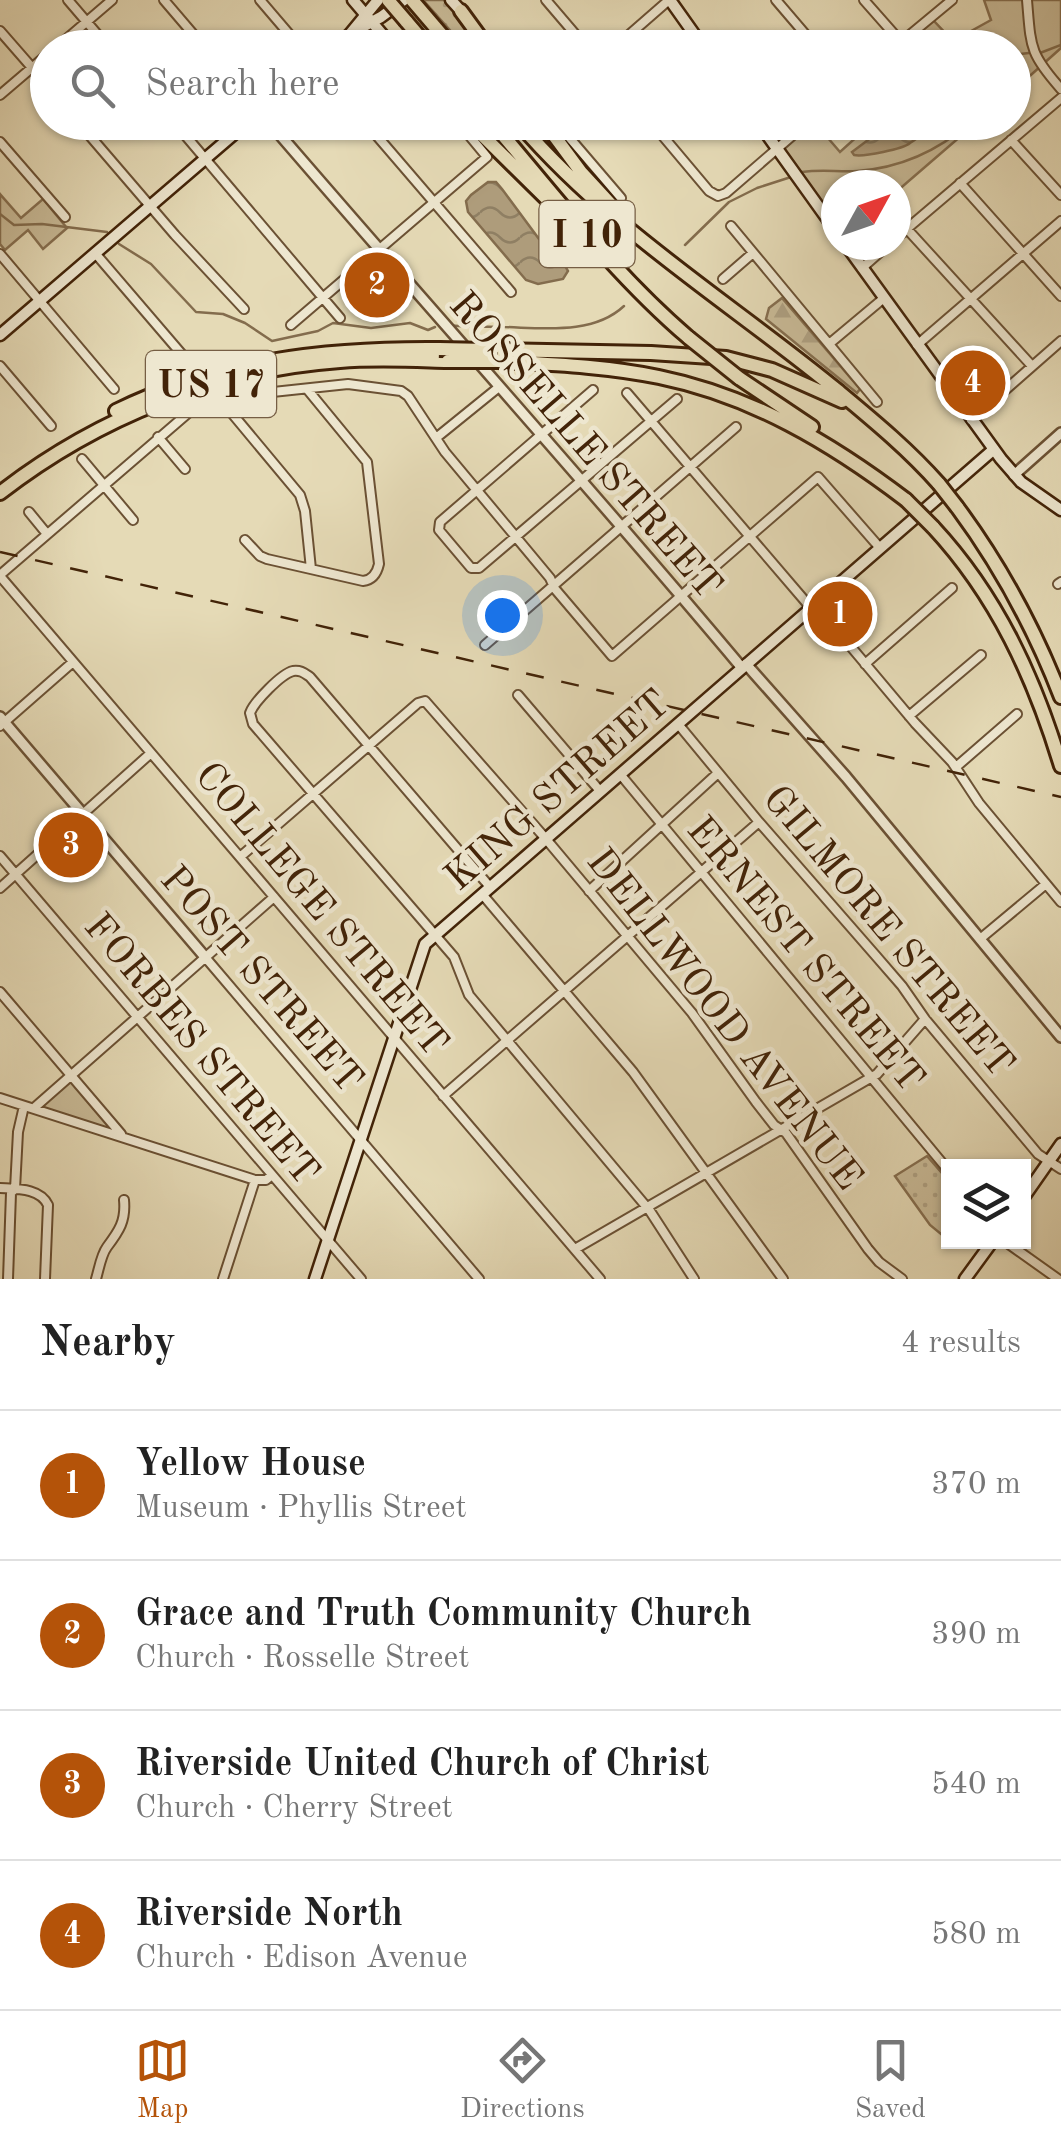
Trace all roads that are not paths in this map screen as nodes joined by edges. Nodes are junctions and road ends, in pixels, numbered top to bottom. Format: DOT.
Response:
graph roads {
  1 [pos="68,0"];
  2 [pos="112,0"];
  3 [pos="164,0"];
  4 [pos="260,0"];
  5 [pos="354,0"];
  6 [pos="378,0"];
  7 [pos="388,0"];
  8 [pos="404,0"];
  9 [pos="451,0"];
  10 [pos="546,0"];
  11 [pos="669,0"];
  12 [pos="776,0"];
  13 [pos="864,0"];
  14 [pos="952,0"];
  15 [pos="1027,0"];
  16 [pos="416,4"];
  17 [pos="461,12"];
  18 [pos="369,18"];
  19 [pos="86,21"];
  20 [pos="76,30"];
  21 [pos="94,30"];
  22 [pos="189,30"];
  23 [pos="286,30"];
  24 [pos="355,30"];
  25 [pos="379,30"];
  26 [pos="414,30"];
  27 [pos="438,30"];
  28 [pos="474,30"];
  29 [pos="478,30"];
  30 [pos="571,30"];
  31 [pos="635,30"];
  32 [pos="691,30"];
  33 [pos="802,30"];
  34 [pos="886,30"];
  35 [pos="915,30"];
  36 [pos="1030,30"];
  37 [pos="0,31"];
  38 [pos="1031,36"];
  39 [pos="30,66"];
  40 [pos="30,70"];
  41 [pos="1061,89"];
  42 [pos="0,95"];
  43 [pos="1061,98"];
  44 [pos="1031,123"];
  45 [pos="93,140"];
  46 [pos="189,140"];
  47 [pos="227,140"];
  48 [pos="283,140"];
  49 [pos="381,140"];
  50 [pos="473,140"];
  51 [pos="487,140"];
  52 [pos="507,140"];
  53 [pos="535,140"];
  54 [pos="558,140"];
  55 [pos="572,140"];
  56 [pos="666,140"];
  57 [pos="770,140"];
  58 [pos="788,140"];
  59 [pos="1011,140"];
  60 [pos="0,142"];
  61 [pos="777,150"];
  62 [pos="205,159"];
  63 [pos="960,183"];
  64 [pos="1061,195"];
  65 [pos="622,198"];
  66 [pos="434,202"];
  67 [pos="150,206"];
  68 [pos="821,210"];
  69 [pos="65,217"];
  70 [pos="1061,221"];
  71 [pos="731,226"];
  72 [pos="911,226"];
  73 [pos="911,233"];
  74 [pos="590,237"];
  75 [pos="378,250"];
  76 [pos="754,253"];
  77 [pos="0,254"];
  78 [pos="95,254"];
  79 [pos="1023,254"];
  80 [pos="668,258"];
  81 [pos="856,260"];
  82 [pos="871,260"];
  83 [pos="862,268"];
  84 [pos="722,279"];
  85 [pos="510,292"];
  86 [pos="323,296"];
  87 [pos="1061,296"];
  88 [pos="884,298"];
  89 [pos="970,298"];
  90 [pos="40,300"];
  91 [pos="244,309"];
  92 [pos="340,318"];
  93 [pos="291,324"];
  94 [pos="0,334"];
  95 [pos="1061,341"];
  96 [pos="829,344"];
  97 [pos="917,344"];
  98 [pos="493,356"];
  99 [pos="191,365"];
  100 [pos="0,366"];
  101 [pos="1032,366"];
  102 [pos="499,386"];
  103 [pos="114,389"];
  104 [pos="306,389"];
  105 [pos="593,390"];
  106 [pos="628,392"];
  107 [pos="677,398"];
  108 [pos="220,399"];
  109 [pos="877,402"];
  110 [pos="866,414"];
  111 [pos="651,420"];
  112 [pos="971,420"];
  113 [pos="51,426"];
  114 [pos="736,428"];
  115 [pos="1061,433"];
  116 [pos="542,434"];
  117 [pos="158,437"];
  118 [pos="436,438"];
  119 [pos="993,450"];
  120 [pos="82,459"];
  121 [pos="690,466"];
  122 [pos="184,469"];
  123 [pos="1014,475"];
  124 [pos="582,480"];
  125 [pos="0,483"];
  126 [pos="103,485"];
  127 [pos="477,491"];
  128 [pos="0,493"];
  129 [pos="906,500"];
  130 [pos="1061,510"];
  131 [pos="29,512"];
  132 [pos="134,520"];
  133 [pos="621,526"];
  134 [pos="47,534"];
  135 [pos="749,536"];
  136 [pos="516,537"];
  137 [pos="244,540"];
  138 [pos="880,548"];
  139 [pos="311,569"];
  140 [pos="0,576"];
  141 [pos="552,584"];
  142 [pos="952,588"];
  143 [pos="680,595"];
  144 [pos="813,606"];
  145 [pos="484,645"];
  146 [pos="981,655"];
  147 [pos="73,662"];
  148 [pos="865,664"];
  149 [pos="744,666"];
  150 [pos="518,696"];
  151 [pos="1061,698"];
  152 [pos="1017,714"];
  153 [pos="909,716"];
  154 [pos="2,721"];
  155 [pos="678,724"];
  156 [pos="369,746"];
  157 [pos="151,753"];
  158 [pos="1061,766"];
  159 [pos="956,768"];
  160 [pos="620,774"];
  161 [pos="718,774"];
  162 [pos="600,791"];
  163 [pos="314,793"];
  164 [pos="83,814"];
  165 [pos="759,822"];
  166 [pos="661,824"];
  167 [pos="546,838"];
  168 [pos="0,856"];
  169 [pos="240,857"];
  170 [pos="702,872"];
  171 [pos="15,874"];
  172 [pos="1046,884"];
  173 [pos="0,888"];
  174 [pos="486,890"];
  175 [pos="589,891"];
  176 [pos="274,898"];
  177 [pos="1061,902"];
  178 [pos="434,934"];
  179 [pos="627,936"];
  180 [pos="980,939"];
  181 [pos="205,957"];
  182 [pos="564,990"];
  183 [pos="0,992"];
  184 [pos="136,1017"];
  185 [pos="924,1019"];
  186 [pos="1061,1037"];
  187 [pos="393,1038"];
  188 [pos="507,1039"];
  189 [pos="71,1076"];
  190 [pos="871,1077"];
  191 [pos="443,1096"];
  192 [pos="0,1098"];
  193 [pos="30,1107"];
  194 [pos="780,1129"];
  195 [pos="124,1137"];
  196 [pos="360,1139"];
  197 [pos="1061,1144"];
  198 [pos="941,1162"];
  199 [pos="1048,1162"];
  200 [pos="1061,1169"];
  201 [pos="706,1172"];
  202 [pos="272,1175"];
  203 [pos="255,1180"];
  204 [pos="1031,1186"];
  205 [pos="0,1188"];
  206 [pos="15,1189"];
  207 [pos="124,1200"];
  208 [pos="646,1206"];
  209 [pos="5,1225"];
  210 [pos="328,1240"];
  211 [pos="574,1249"];
  212 [pos="987,1249"];
  213 [pos="1016,1249"];
  214 [pos="593,1271"];
  215 [pos="8,1279"];
  216 [pos="45,1279"];
  217 [pos="96,1279"];
  218 [pos="223,1279"];
  219 [pos="315,1279"];
  220 [pos="361,1279"];
  221 [pos="479,1279"];
  222 [pos="584,1279"];
  223 [pos="600,1279"];
  224 [pos="694,1279"];
  225 [pos="783,1279"];
  226 [pos="902,1279"];
  227 [pos="965,1279"];
  228 [pos="1058,1279"];
  1 -- 19 [label="street"];
  2 -- 19 [label="street"];
  3 -- 22 [label="street"];
  4 -- 23 [label="street"];
  5 -- 18 [label="main road"];
  6 -- 18 [label="main road"];
  7 -- 26 [label="highway, bridge"];
  8 -- 18 [label="main road"];
  9 -- 17 [label="main road"];
  10 -- 30 [label="street"];
  11 -- 31 [label="street"];
  11 -- 32 [label="main road"];
  12 -- 33 [label="street"];
  13 -- 34 [label="street"];
  14 -- 35 [label="street"];
  15 -- 36 [label="street"];
  16 -- 27 [label="highway"];
  17 -- 28 [label="highway"];
  17 -- 29 [label="street"];
  18 -- 24 [label="main road"];
  18 -- 25 [label="main road"];
  19 -- 20 [label="street"];
  19 -- 21 [label="street"];
  37 -- 39 [label="street"];
  38 -- 41 [label="street"];
  40 -- 42 [label="street"];
  43 -- 44 [label="street"];
  45 -- 67 [label="street"];
  46 -- 62 [label="street"];
  47 -- 62 [label="main road"];
  48 -- 75 [label="street, ROSSELLE STREET"];
  49 -- 66 [label="street"];
  50 -- 66 [label="street"];
  51 -- 74 [label="highway"];
  52 -- 74 [label="highway, I 10"];
  53 -- 80 [label="highway, I 10"];
  54 -- 80 [label="highway"];
  55 -- 65 [label="street"];
  56 -- 61 [label="street"];
  57 -- 61 [label="main road"];
  58 -- 61 [label="street"];
  59 -- 63 [label="street"];
  59 -- 64 [label="street"];
  60 -- 69 [label="street"];
  61 -- 68 [label="main road"];
  62 -- 67 [label="main road"];
  62 -- 86 [label="street"];
  63 -- 72 [label="street"];
  63 -- 79 [label="street"];
  66 -- 75 [label="street"];
  66 -- 85 [label="street"];
  67 -- 78 [label="main road"];
  67 -- 91 [label="street"];
  70 -- 79 [label="street"];
  71 -- 76 [label="street"];
  73 -- 89 [label="street"];
  74 -- 129 [label="highway, I 10, bridge"];
  75 -- 86 [label="street"];
  75 -- 102 [label="street, ROSSELLE STREET"];
  76 -- 84 [label="street"];
  76 -- 96 [label="street"];
  77 -- 90 [label="street"];
  78 -- 90 [label="main road"];
  78 -- 99 [label="street"];
  79 -- 87 [label="street"];
  79 -- 89 [label="street"];
  80 -- 110 [label="highway, I 10"];
  81 -- 83 [label="main road"];
  82 -- 83 [label="street"];
  83 -- 88 [label="main road"];
  86 -- 92 [label="street"];
  86 -- 93 [label="street"];
  88 -- 96 [label="street"];
  88 -- 97 [label="main road"];
  89 -- 97 [label="street"];
  89 -- 101 [label="street"];
  90 -- 94 [label="main road"];
  90 -- 103 [label="street"];
  95 -- 101 [label="street"];
  96 -- 109 [label="street"];
  97 -- 112 [label="main road"];
  98 -- 110 [label="highway, US 17"];
  98 -- 125 [label="highway, US 17, bridge"];
  98 -- 128 [label="highway, US 17, bridge"];
  98 -- 129 [label="highway, US 17"];
  100 -- 113 [label="street"];
  101 -- 112 [label="street"];
  102 -- 116 [label="street, ROSSELLE STREET"];
  102 -- 118 [label="street"];
  104 -- 108 [label="street"];
  104 -- 118 [label="street"];
  104 -- 139 [label="street"];
  105 -- 116 [label="street"];
  106 -- 111 [label="street"];
  107 -- 111 [label="street"];
  108 -- 117 [label="street"];
  108 -- 139 [label="street"];
  110 -- 151 [label="highway, I 10, bridge"];
  111 -- 121 [label="street"];
  111 -- 124 [label="street"];
  112 -- 119 [label="main road"];
  114 -- 121 [label="street"];
  115 -- 123 [label="street"];
  116 -- 124 [label="street, ROSSELLE STREET"];
  116 -- 127 [label="street"];
  117 -- 122 [label="street"];
  117 -- 126 [label="street"];
  118 -- 127 [label="street"];
  119 -- 123 [label="main road"];
  119 -- 138 [label="main road, KING STREET"];
  120 -- 126 [label="street"];
  121 -- 133 [label="street"];
  121 -- 135 [label="street"];
  123 -- 130 [label="main road"];
  124 -- 133 [label="street, ROSSELLE STREET"];
  124 -- 136 [label="street"];
  126 -- 132 [label="street"];
  126 -- 134 [label="street"];
  127 -- 136 [label="street"];
  127 -- 136 [label="street"];
  129 -- 158 [label="highway, I 10, bridge"];
  131 -- 134 [label="street"];
  133 -- 141 [label="street"];
  133 -- 143 [label="street, ROSSELLE STREET"];
  134 -- 140 [label="street"];
  135 -- 138 [label="street"];
  135 -- 143 [label="street"];
  135 -- 144 [label="street"];
  136 -- 141 [label="street"];
  137 -- 139 [label="street"];
  138 -- 144 [label="main road, KING STREET"];
  140 -- 147 [label="street, COLLEGE STREET"];
  141 -- 143 [label="street"];
  141 -- 145 [label="street"];
  142 -- 148 [label="street"];
  143 -- 149 [label="street, ROSSELLE STREET"];
  144 -- 148 [label="street"];
  144 -- 149 [label="main road, KING STREET"];
  146 -- 153 [label="street"];
  147 -- 154 [label="street"];
  147 -- 157 [label="street, COLLEGE STREET"];
  148 -- 153 [label="street"];
  149 -- 155 [label="main road, KING STREET"];
  149 -- 180 [label="street, ROSSELLE STREET"];
  150 -- 162 [label="street"];
  152 -- 159 [label="street"];
  153 -- 159 [label="street"];
  154 -- 164 [label="street, POST STREET"];
  155 -- 160 [label="main road, KING STREET"];
  155 -- 161 [label="street, GILMORE STREET"];
  156 -- 163 [label="street"];
  156 -- 163 [label="street"];
  156 -- 167 [label="street, DELLWOOD AVENUE"];
  156 -- 174 [label="street"];
  157 -- 164 [label="street"];
  157 -- 169 [label="street, COLLEGE STREET"];
  159 -- 172 [label="street"];
  160 -- 162 [label="main road, KING STREET"];
  160 -- 166 [label="street, ERNEST STREET"];
  161 -- 165 [label="street, GILMORE STREET"];
  161 -- 166 [label="street"];
  162 -- 167 [label="main road, KING STREET"];
  163 -- 169 [label="street"];
  163 -- 178 [label="street"];
  164 -- 171 [label="street"];
  164 -- 181 [label="street, POST STREET"];
  165 -- 170 [label="street"];
  165 -- 185 [label="street, GILMORE STREET"];
  166 -- 170 [label="street, ERNEST STREET"];
  166 -- 175 [label="street"];
  167 -- 174 [label="main road, KING STREET"];
  167 -- 175 [label="street, DELLWOOD AVENUE"];
  168 -- 171 [label="street, FORBES STREET"];
  169 -- 176 [label="street, COLLEGE STREET"];
  170 -- 179 [label="street"];
  170 -- 190 [label="street, ERNEST STREET"];
  171 -- 173 [label="street"];
  171 -- 184 [label="street, FORBES STREET"];
  172 -- 177 [label="street"];
  172 -- 180 [label="street"];
  174 -- 178 [label="main road, KING STREET"];
  174 -- 182 [label="street"];
  175 -- 179 [label="street, DELLWOOD AVENUE"];
  176 -- 181 [label="street"];
  176 -- 187 [label="street, COLLEGE STREET"];
  178 -- 187 [label="main road, KING STREET"];
  178 -- 188 [label="street"];
  179 -- 182 [label="street"];
  179 -- 194 [label="street, DELLWOOD AVENUE"];
  180 -- 186 [label="street, ROSSELLE STREET"];
  181 -- 184 [label="street"];
  181 -- 196 [label="street, POST STREET"];
  182 -- 188 [label="street"];
  182 -- 201 [label="street"];
  183 -- 189 [label="street"];
  184 -- 189 [label="street"];
  184 -- 202 [label="street, FORBES STREET"];
  185 -- 190 [label="street"];
  185 -- 199 [label="street, GILMORE STREET"];
  187 -- 191 [label="street, COLLEGE STREET"];
  187 -- 196 [label="main road, KING STREET"];
  188 -- 191 [label="street"];
  188 -- 208 [label="street"];
  189 -- 193 [label="street"];
  189 -- 195 [label="street"];
  190 -- 194 [label="street"];
  190 -- 198 [label="street, ERNEST STREET"];
  191 -- 211 [label="street, COLLEGE STREET"];
  192 -- 193 [label="street"];
  193 -- 195 [label="street"];
  193 -- 206 [label="street"];
  194 -- 201 [label="street"];
  194 -- 226 [label="street, DELLWOOD AVENUE"];
  195 -- 203 [label="street"];
  196 -- 210 [label="main road, KING STREET"];
  196 -- 221 [label="street, POST STREET"];
  197 -- 199 [label="main road"];
  199 -- 200 [label="street, GILMORE STREET"];
  199 -- 204 [label="main road"];
  201 -- 208 [label="street"];
  201 -- 225 [label="street"];
  202 -- 203 [label="street"];
  202 -- 210 [label="street, FORBES STREET"];
  203 -- 218 [label="street"];
  205 -- 206 [label="street"];
  206 -- 209 [label="street"];
  206 -- 216 [label="street"];
  207 -- 217 [label="street"];
  208 -- 211 [label="street"];
  208 -- 224 [label="street"];
  209 -- 215 [label="street"];
  210 -- 219 [label="main road, KING STREET"];
  210 -- 220 [label="street, FORBES STREET"];
  211 -- 214 [label="street, COLLEGE STREET"];
  212 -- 227 [label="main road"];
  213 -- 228 [label="street"];
  214 -- 222 [label="street"];
  214 -- 223 [label="street, COLLEGE STREET"];
}
